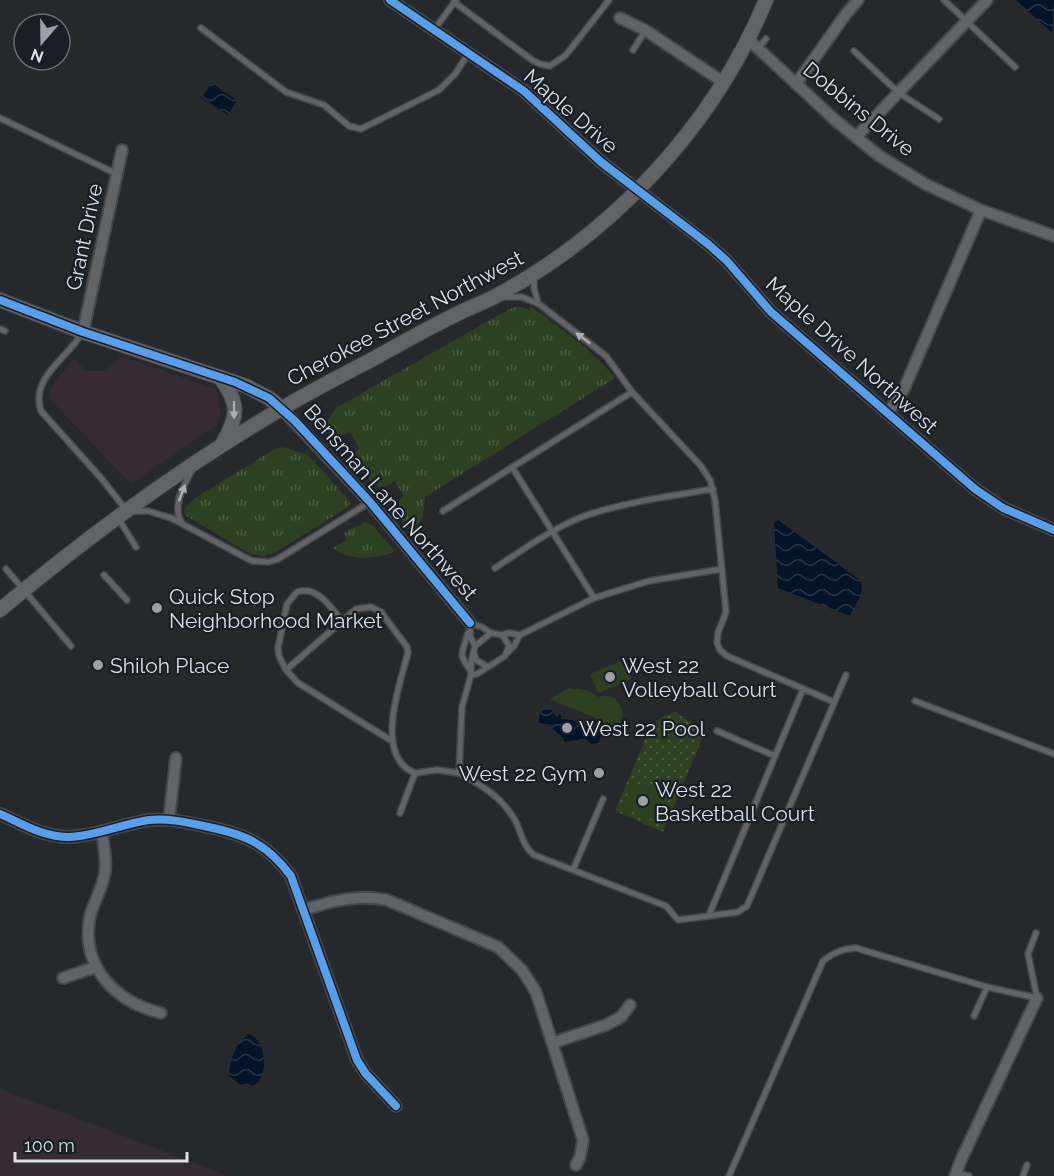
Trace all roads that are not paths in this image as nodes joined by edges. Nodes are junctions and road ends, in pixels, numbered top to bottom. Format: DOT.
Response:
graph roads {
  1 [pos="390,0"];
  2 [pos="609,0"];
  3 [pos="766,0"];
  4 [pos="858,0"];
  5 [pos="944,0"];
  6 [pos="987,0"];
  7 [pos="455,1"];
  8 [pos="620,18"];
  9 [pos="966,21"];
  10 [pos="201,28"];
  11 [pos="434,30"];
  12 [pos="645,31"];
  13 [pos="758,42"];
  14 [pos="633,50"];
  15 [pos="854,51"];
  16 [pos="469,53"];
  17 [pos="1015,67"];
  18 [pos="723,82"];
  19 [pos="796,84"];
  20 [pos="899,93"];
  21 [pos="0,118"];
  22 [pos="939,119"];
  23 [pos="856,137"];
  24 [pos="122,150"];
  25 [pos="117,174"];
  26 [pos="637,191"];
  27 [pos="981,210"];
  28 [pos="1054,236"];
  29 [pos="534,273"];
  30 [pos="493,298"];
  31 [pos="0,300"];
  32 [pos="539,304"];
  33 [pos="83,332"];
  34 [pos="220,377"];
  35 [pos="632,392"];
  36 [pos="281,408"];
  37 [pos="888,414"];
  38 [pos="222,444"];
  39 [pos="195,463"];
  40 [pos="512,467"];
  41 [pos="713,489"];
  42 [pos="370,502"];
  43 [pos="443,511"];
  44 [pos="122,515"];
  45 [pos="183,524"];
  46 [pos="1054,530"];
  47 [pos="552,531"];
  48 [pos="136,547"];
  49 [pos="495,568"];
  50 [pos="6,569"];
  51 [pos="722,569"];
  52 [pos="104,575"];
  53 [pos="23,591"];
  54 [pos="594,598"];
  55 [pos="127,600"];
  56 [pos="0,610"];
  57 [pos="342,621"];
  58 [pos="470,626"];
  59 [pos="491,633"];
  60 [pos="502,635"];
  61 [pos="520,635"];
  62 [pos="71,646"];
  63 [pos="475,646"];
  64 [pos="508,652"];
  65 [pos="474,653"];
  66 [pos="488,667"];
  67 [pos="286,670"];
  68 [pos="471,673"];
  69 [pos="846,675"];
  70 [pos="803,689"];
  71 [pos="915,701"];
  72 [pos="834,702"];
  73 [pos="717,731"];
  74 [pos="392,741"];
  75 [pos="1054,754"];
  76 [pos="775,756"];
  77 [pos="176,758"];
  78 [pos="415,773"];
  79 [pos="459,773"];
  80 [pos="603,799"];
  81 [pos="400,813"];
  82 [pos="0,814"];
  83 [pos="169,819"];
  84 [pos="102,831"];
  85 [pos="573,870"];
  86 [pos="303,910"];
  87 [pos="709,915"];
  88 [pos="1036,933"];
  89 [pos="96,968"];
  90 [pos="63,978"];
  91 [pos="987,987"];
  92 [pos="1037,998"];
  93 [pos="630,1005"];
  94 [pos="160,1013"];
  95 [pos="974,1016"];
  96 [pos="552,1043"];
  97 [pos="396,1106"];
  98 [pos="1028,1165"];
  99 [pos="576,1166"];
  100 [pos="956,1174"];
  101 [pos="729,1176"];
  102 [pos="969,1176"];
  103 [pos="1023,1176"];
  1 -- 11 [label="street, Maple Drive"];
  2 -- 7 [label="lane"];
  3 -- 13 [label="main road, Cherokee Street Northwest"];
  4 -- 19 [label="street"];
  5 -- 9 [label="lane"];
  6 -- 9 [label="street"];
  7 -- 11 [label="lane"];
  8 -- 12 [label="street"];
  9 -- 17 [label="lane"];
  9 -- 20 [label="street"];
  10 -- 16 [label="lane"];
  11 -- 16 [label="street, Maple Drive"];
  12 -- 14 [label="lane"];
  12 -- 18 [label="street"];
  13 -- 18 [label="main road, Cherokee Street Northwest"];
  13 -- 19 [label="street, Dobbins Drive"];
  15 -- 20 [label="lane"];
  16 -- 26 [label="street, Maple Drive"];
  18 -- 26 [label="main road, Cherokee Street Northwest"];
  19 -- 23 [label="street, Dobbins Drive"];
  20 -- 22 [label="lane"];
  20 -- 23 [label="street"];
  21 -- 25 [label="lane"];
  23 -- 27 [label="street, Dobbins Drive"];
  24 -- 25 [label="street, Grant Drive"];
  25 -- 33 [label="street, Grant Drive"];
  26 -- 29 [label="main road, Cherokee Street Northwest"];
  26 -- 37 [label="street, Maple Drive Northwest"];
  27 -- 28 [label="street, Dobbins Drive"];
  27 -- 37 [label="street"];
  29 -- 30 [label="main road, Cherokee Street Northwest"];
  29 -- 32 [label="lane"];
  30 -- 32 [label="lane"];
  30 -- 36 [label="main road, Cherokee Street Northwest"];
  31 -- 33 [label="main road"];
  35 -- 32 [label="lane, one-way"];
  33 -- 34 [label="main road"];
  33 -- 44 [label="lane"];
  34 -- 36 [label="main road"];
  34 -- 38 [label="main road, one-way"];
  35 -- 40 [label="lane"];
  35 -- 41 [label="lane"];
  36 -- 38 [label="main road, Cherokee Street Northwest"];
  36 -- 42 [label="street, Bensman Lane Northwest"];
  37 -- 46 [label="street, Maple Drive Northwest"];
  38 -- 39 [label="main road, Cherokee Street Northwest"];
  39 -- 44 [label="main road, Cherokee Street Northwest"];
  45 -- 39 [label="lane, one-way"];
  40 -- 43 [label="lane"];
  40 -- 47 [label="lane"];
  41 -- 47 [label="lane"];
  41 -- 51 [label="lane"];
  42 -- 45 [label="lane"];
  42 -- 58 [label="street, Bensman Lane Northwest"];
  44 -- 45 [label="lane"];
  44 -- 48 [label="lane"];
  44 -- 53 [label="main road, Cherokee Street Northwest"];
  47 -- 49 [label="lane"];
  47 -- 54 [label="lane"];
  50 -- 53 [label="lane"];
  51 -- 54 [label="lane"];
  51 -- 70 [label="lane"];
  52 -- 55 [label="lane"];
  53 -- 56 [label="main road, Cherokee Street Northwest"];
  53 -- 62 [label="lane"];
  54 -- 61 [label="lane"];
  57 -- 67 [label="lane"];
  57 -- 67 [label="lane"];
  57 -- 74 [label="lane"];
  58 -- 59 [label="lane"];
  58 -- 63 [label="lane"];
  58 -- 68 [label="lane"];
  59 -- 60 [label="lane"];
  59 -- 63 [label="lane"];
  60 -- 61 [label="lane"];
  60 -- 64 [label="lane"];
  61 -- 64 [label="lane"];
  63 -- 65 [label="lane"];
  64 -- 66 [label="lane"];
  65 -- 66 [label="lane"];
  65 -- 68 [label="lane"];
  66 -- 68 [label="lane"];
  67 -- 74 [label="lane"];
  68 -- 79 [label="lane"];
  69 -- 72 [label="lane"];
  70 -- 72 [label="lane"];
  70 -- 76 [label="lane"];
  71 -- 75 [label="lane"];
  72 -- 87 [label="lane"];
  73 -- 76 [label="lane"];
  74 -- 78 [label="lane"];
  76 -- 87 [label="lane"];
  77 -- 83 [label="street"];
  78 -- 79 [label="lane"];
  78 -- 81 [label="lane"];
  79 -- 85 [label="lane"];
  80 -- 85 [label="lane"];
  82 -- 84 [label="street"];
  83 -- 84 [label="street"];
  83 -- 86 [label="street"];
  84 -- 89 [label="street"];
  85 -- 87 [label="lane"];
  86 -- 96 [label="street"];
  86 -- 97 [label="street"];
  88 -- 92 [label="lane"];
  89 -- 90 [label="street"];
  89 -- 94 [label="street"];
  91 -- 92 [label="lane"];
  91 -- 95 [label="lane"];
  91 -- 101 [label="lane"];
  92 -- 100 [label="street"];
  93 -- 96 [label="street"];
  96 -- 99 [label="street"];
  98 -- 103 [label="lane"];
  100 -- 102 [label="lane"];
}
